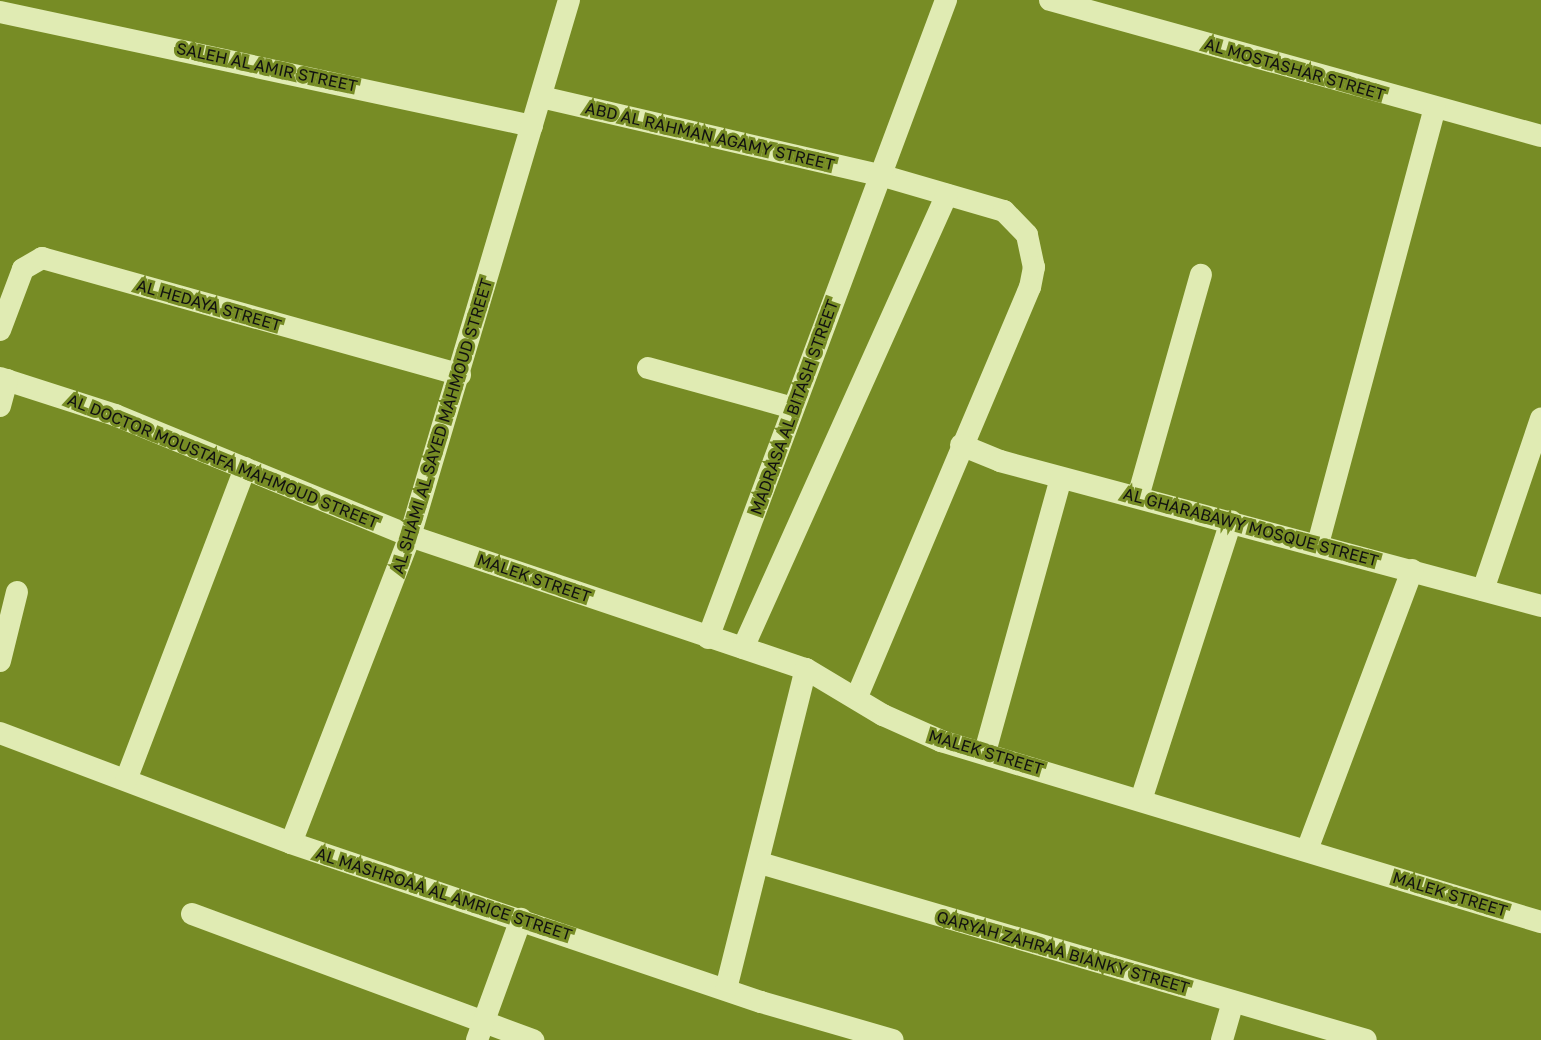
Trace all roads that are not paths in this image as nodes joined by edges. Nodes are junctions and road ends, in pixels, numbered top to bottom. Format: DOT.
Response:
graph roads {
  1 [pos="569,0"];
  2 [pos="946,0"];
  3 [pos="1050,0"];
  4 [pos="0,12"];
  5 [pos="541,98"];
  6 [pos="1435,108"];
  7 [pos="532,126"];
  8 [pos="1541,136"];
  9 [pos="880,175"];
  10 [pos="947,195"];
  11 [pos="1201,275"];
  12 [pos="0,330"];
  13 [pos="648,368"];
  14 [pos="460,375"];
  15 [pos="4,379"];
  16 [pos="0,406"];
  17 [pos="793,408"];
  18 [pos="1541,419"];
  19 [pos="961,445"];
  20 [pos="245,468"];
  21 [pos="1061,478"];
  22 [pos="1138,498"];
  23 [pos="1232,521"];
  24 [pos="410,536"];
  25 [pos="1318,544"];
  26 [pos="1412,570"];
  27 [pos="1483,590"];
  28 [pos="16,592"];
  29 [pos="1541,606"];
  30 [pos="708,638"];
  31 [pos="743,648"];
  32 [pos="0,661"];
  33 [pos="807,669"];
  34 [pos="856,698"];
  35 [pos="0,733"];
  36 [pos="985,752"];
  37 [pos="126,780"];
  38 [pos="1141,800"];
  39 [pos="291,843"];
  40 [pos="1307,850"];
  41 [pos="760,863"];
  42 [pos="192,914"];
  43 [pos="521,919"];
  44 [pos="1541,922"];
  45 [pos="726,989"];
  46 [pos="1233,1002"];
  47 [pos="480,1032"];
  48 [pos="533,1040"];
  49 [pos="893,1040"];
  50 [pos="1221,1040"];
  51 [pos="1366,1040"];
  1 -- 5 [label="street, AL SHAMI AL SAYED MAHMOUD STREET"];
  2 -- 9 [label="street"];
  3 -- 6 [label="street, AL MOSTASHAR STREET"];
  4 -- 7 [label="street, SALEH AL AMIR STREET"];
  5 -- 7 [label="street, AL SHAMI AL SAYED MAHMOUD STREET"];
  5 -- 9 [label="street, ABD AL RAHMAN AGAMY STREET"];
  6 -- 8 [label="street, AL MOSTASHAR STREET"];
  6 -- 25 [label="street"];
  7 -- 14 [label="street, AL SHAMI AL SAYED MAHMOUD STREET"];
  9 -- 10 [label="street, ABD AL RAHMAN AGAMY STREET"];
  9 -- 17 [label="street, MADRASA AL BITASH STREET"];
  10 -- 19 [label="street, ABD AL RAHMAN AGAMY STREET"];
  10 -- 31 [label="street"];
  11 -- 22 [label="street"];
  12 -- 14 [label="street, AL HEDAYA STREET"];
  13 -- 17 [label="street"];
  14 -- 24 [label="street, AL SHAMI AL SAYED MAHMOUD STREET"];
  15 -- 16 [label="street"];
  15 -- 20 [label="street, AL DOCTOR MOUSTAFA MAHMOUD STREET"];
  17 -- 30 [label="street, MADRASA AL BITASH STREET"];
  18 -- 27 [label="street"];
  19 -- 21 [label="street, AL GHARABAWY MOSQUE STREET"];
  19 -- 34 [label="street, ABD AL RAHMAN AGAMY STREET"];
  20 -- 24 [label="street, AL DOCTOR MOUSTAFA MAHMOUD STREET"];
  20 -- 37 [label="street"];
  21 -- 22 [label="street, AL GHARABAWY MOSQUE STREET"];
  21 -- 36 [label="street"];
  22 -- 23 [label="street, AL GHARABAWY MOSQUE STREET"];
  23 -- 25 [label="street, AL GHARABAWY MOSQUE STREET"];
  23 -- 38 [label="street"];
  24 -- 30 [label="street, MALEK STREET"];
  24 -- 39 [label="street, AL SHAMI AL SAYED MAHMOUD STREET"];
  25 -- 26 [label="street, AL GHARABAWY MOSQUE STREET"];
  26 -- 27 [label="street, AL GHARABAWY MOSQUE STREET"];
  26 -- 40 [label="street"];
  27 -- 29 [label="street, AL GHARABAWY MOSQUE STREET"];
  28 -- 32 [label="street"];
  30 -- 31 [label="street, MALEK STREET"];
  31 -- 33 [label="street, MALEK STREET"];
  33 -- 34 [label="street, MALEK STREET"];
  33 -- 41 [label="street"];
  34 -- 36 [label="street, MALEK STREET"];
  35 -- 37 [label="street, AL MASHROAA AL AMRICE STREET"];
  36 -- 38 [label="street, MALEK STREET"];
  37 -- 39 [label="street, AL MASHROAA AL AMRICE STREET"];
  38 -- 40 [label="street, MALEK STREET"];
  39 -- 43 [label="street, AL MASHROAA AL AMRICE STREET"];
  40 -- 44 [label="street, MALEK STREET"];
  41 -- 45 [label="street"];
  41 -- 46 [label="street, QARYAH ZAHRAA BIANKY STREET"];
  42 -- 47 [label="street"];
  43 -- 45 [label="street, AL MASHROAA AL AMRICE STREET"];
  43 -- 47 [label="street"];
  45 -- 49 [label="street, AL MASHROAA AL AMRICE STREET"];
  46 -- 50 [label="street"];
  46 -- 51 [label="street, QARYAH ZAHRAA BIANKY STREET"];
  47 -- 48 [label="street"];
}
